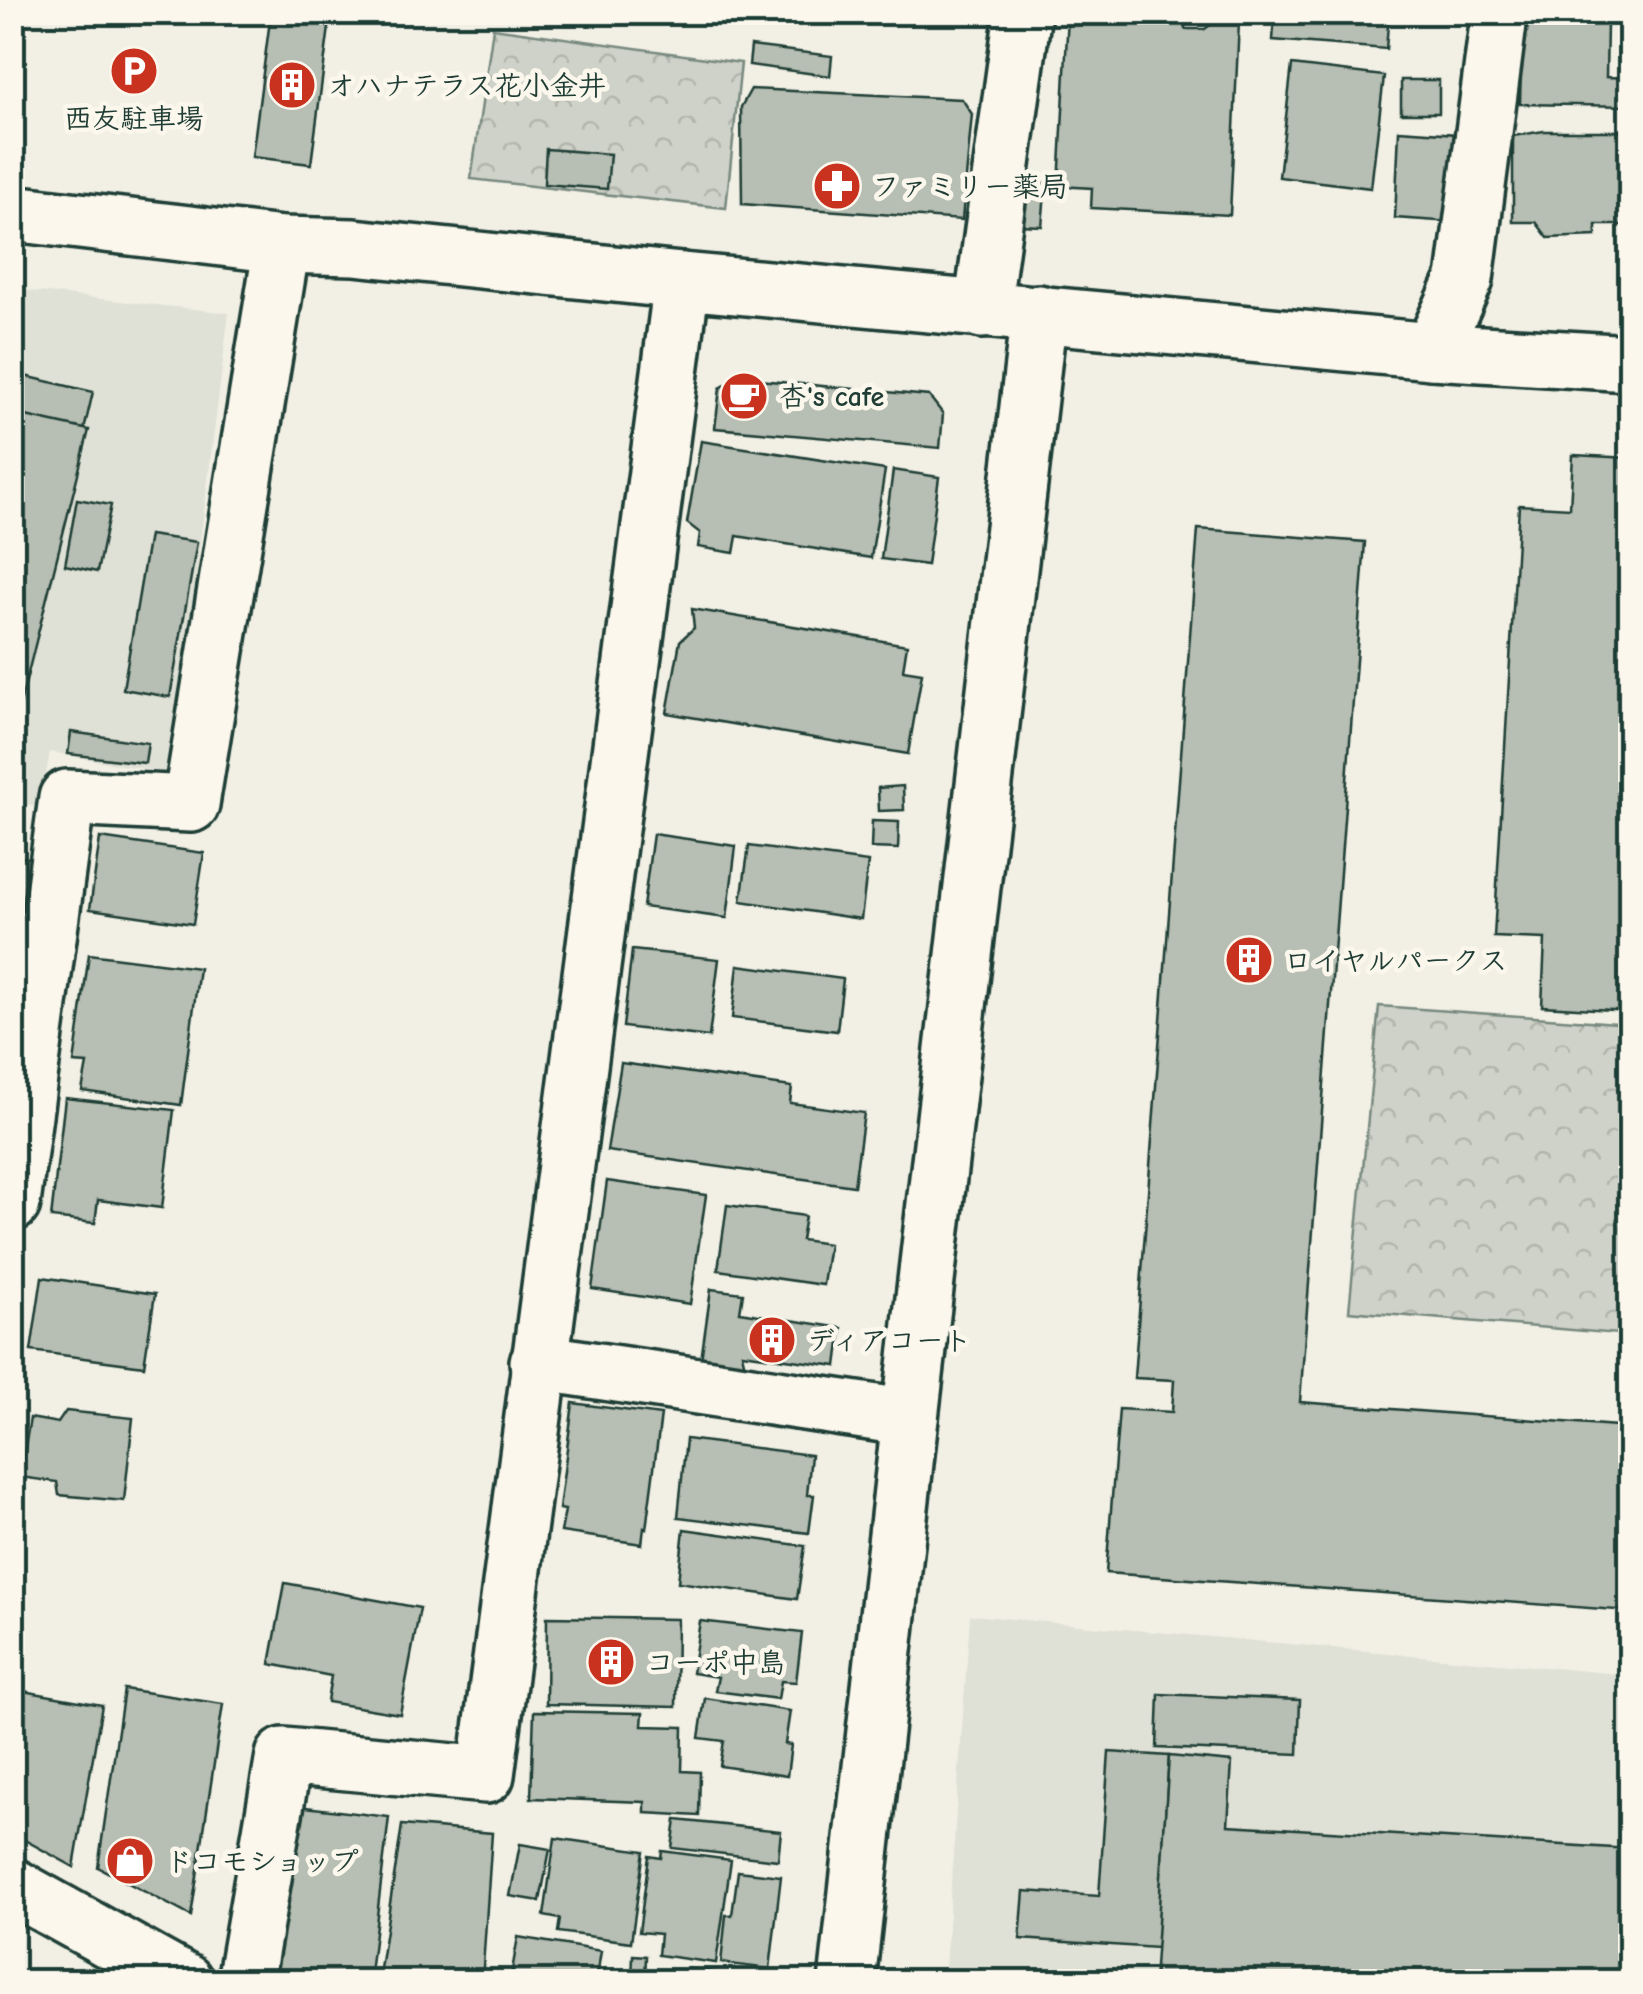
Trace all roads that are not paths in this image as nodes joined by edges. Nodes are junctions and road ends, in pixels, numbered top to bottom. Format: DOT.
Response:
graph roads {
  1 [pos="1023,12"];
  2 [pos="1498,24"];
  3 [pos="12,213"];
  4 [pos="282,245"];
  5 [pos="682,281"];
  6 [pos="982,310"];
  7 [pos="1039,314"];
  8 [pos="1432,351"];
  9 [pos="1630,363"];
  10 [pos="12,1203"];
  11 [pos="538,1362"];
  12 [pos="910,1418"];
  13 [pos="12,1886"];
  14 [pos="186,1982"];
  15 [pos="245,1982"];
  16 [pos="847,1982"];
  1 -- 6 [label="street"];
  2 -- 8 [label="street"];
  3 -- 4 [label="street"];
  4 -- 5 [label="street"];
  4 -- 10 [label="street"];
  5 -- 6 [label="street"];
  5 -- 11 [label="street"];
  6 -- 7 [label="street"];
  7 -- 8 [label="street"];
  7 -- 12 [label="street"];
  8 -- 9 [label="street"];
  11 -- 12 [label="street"];
  11 -- 15 [label="street"];
  12 -- 16 [label="street"];
  13 -- 14 [label="street"];
}
